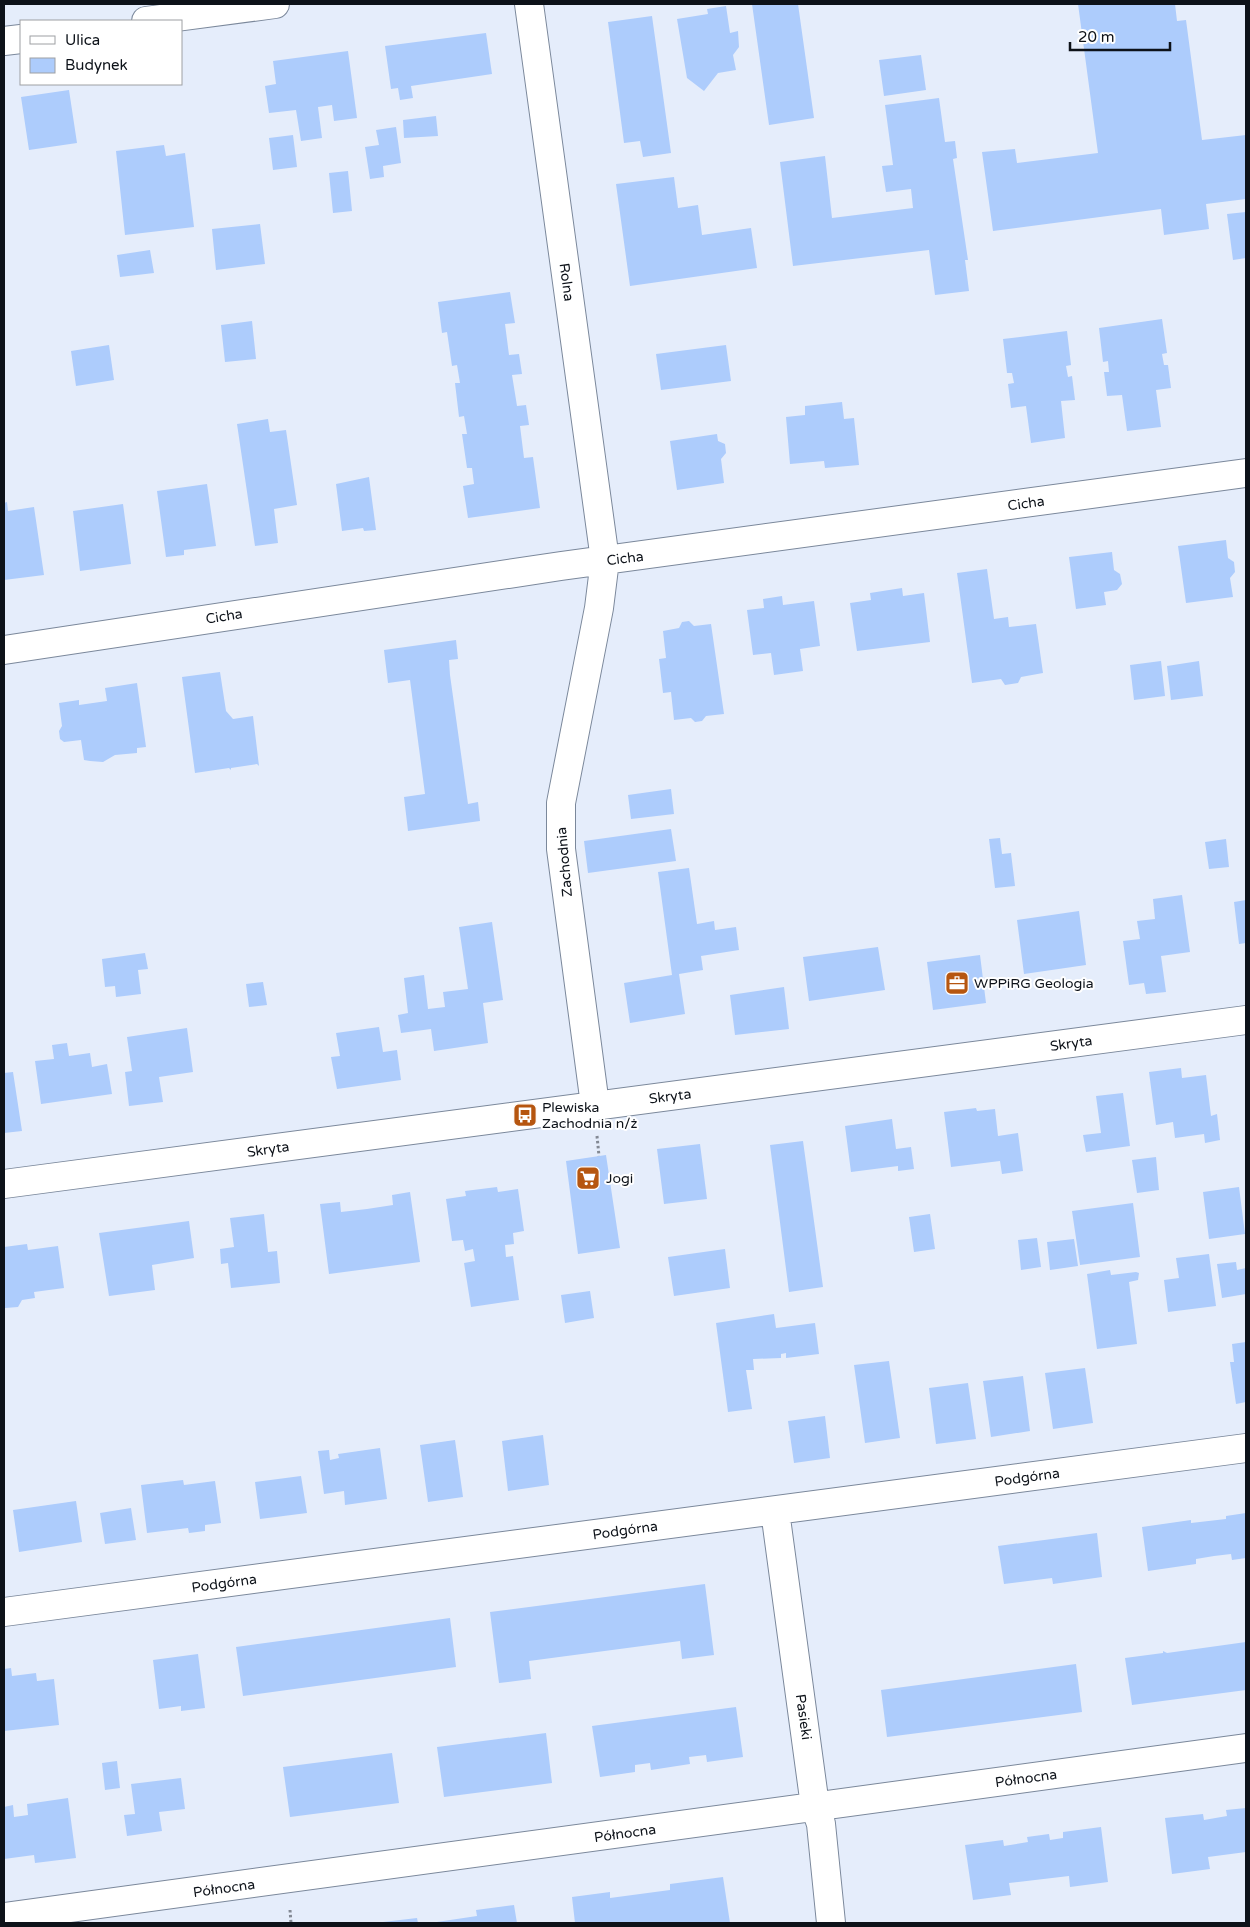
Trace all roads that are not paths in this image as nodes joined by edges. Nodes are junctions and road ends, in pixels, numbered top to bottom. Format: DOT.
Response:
graph roads {
  1 [pos="275,4"];
  2 [pos="529,4"];
  3 [pos="179,10"];
  4 [pos="149,20"];
  5 [pos="20,39"];
  6 [pos="4,41"];
  7 [pos="1246,473"];
  8 [pos="605,560"];
  9 [pos="4,650"];
  10 [pos="1246,1020"];
  11 [pos="595,1117"];
  12 [pos="4,1184"];
  13 [pos="1246,1448"];
  14 [pos="775,1510"];
  15 [pos="4,1612"];
  16 [pos="1246,1748"];
  17 [pos="816,1806"];
  18 [pos="4,1917"];
  19 [pos="831,1923"];
  1 -- 3 [label="street"];
  2 -- 8 [label="street, Rolna"];
  3 -- 4 [label="street"];
  5 -- 6 [label="street"];
  7 -- 8 [label="street, Cicha"];
  8 -- 9 [label="street, Cicha"];
  8 -- 11 [label="street, Zachodnia"];
  10 -- 11 [label="street, Skryta"];
  11 -- 12 [label="street, Skryta"];
  13 -- 14 [label="street, Podgórna"];
  14 -- 15 [label="street, Podgórna"];
  14 -- 17 [label="street, Pasieki"];
  16 -- 17 [label="street, Północna"];
  17 -- 18 [label="street, Północna"];
  17 -- 19 [label="street, Pasieki"];
}
